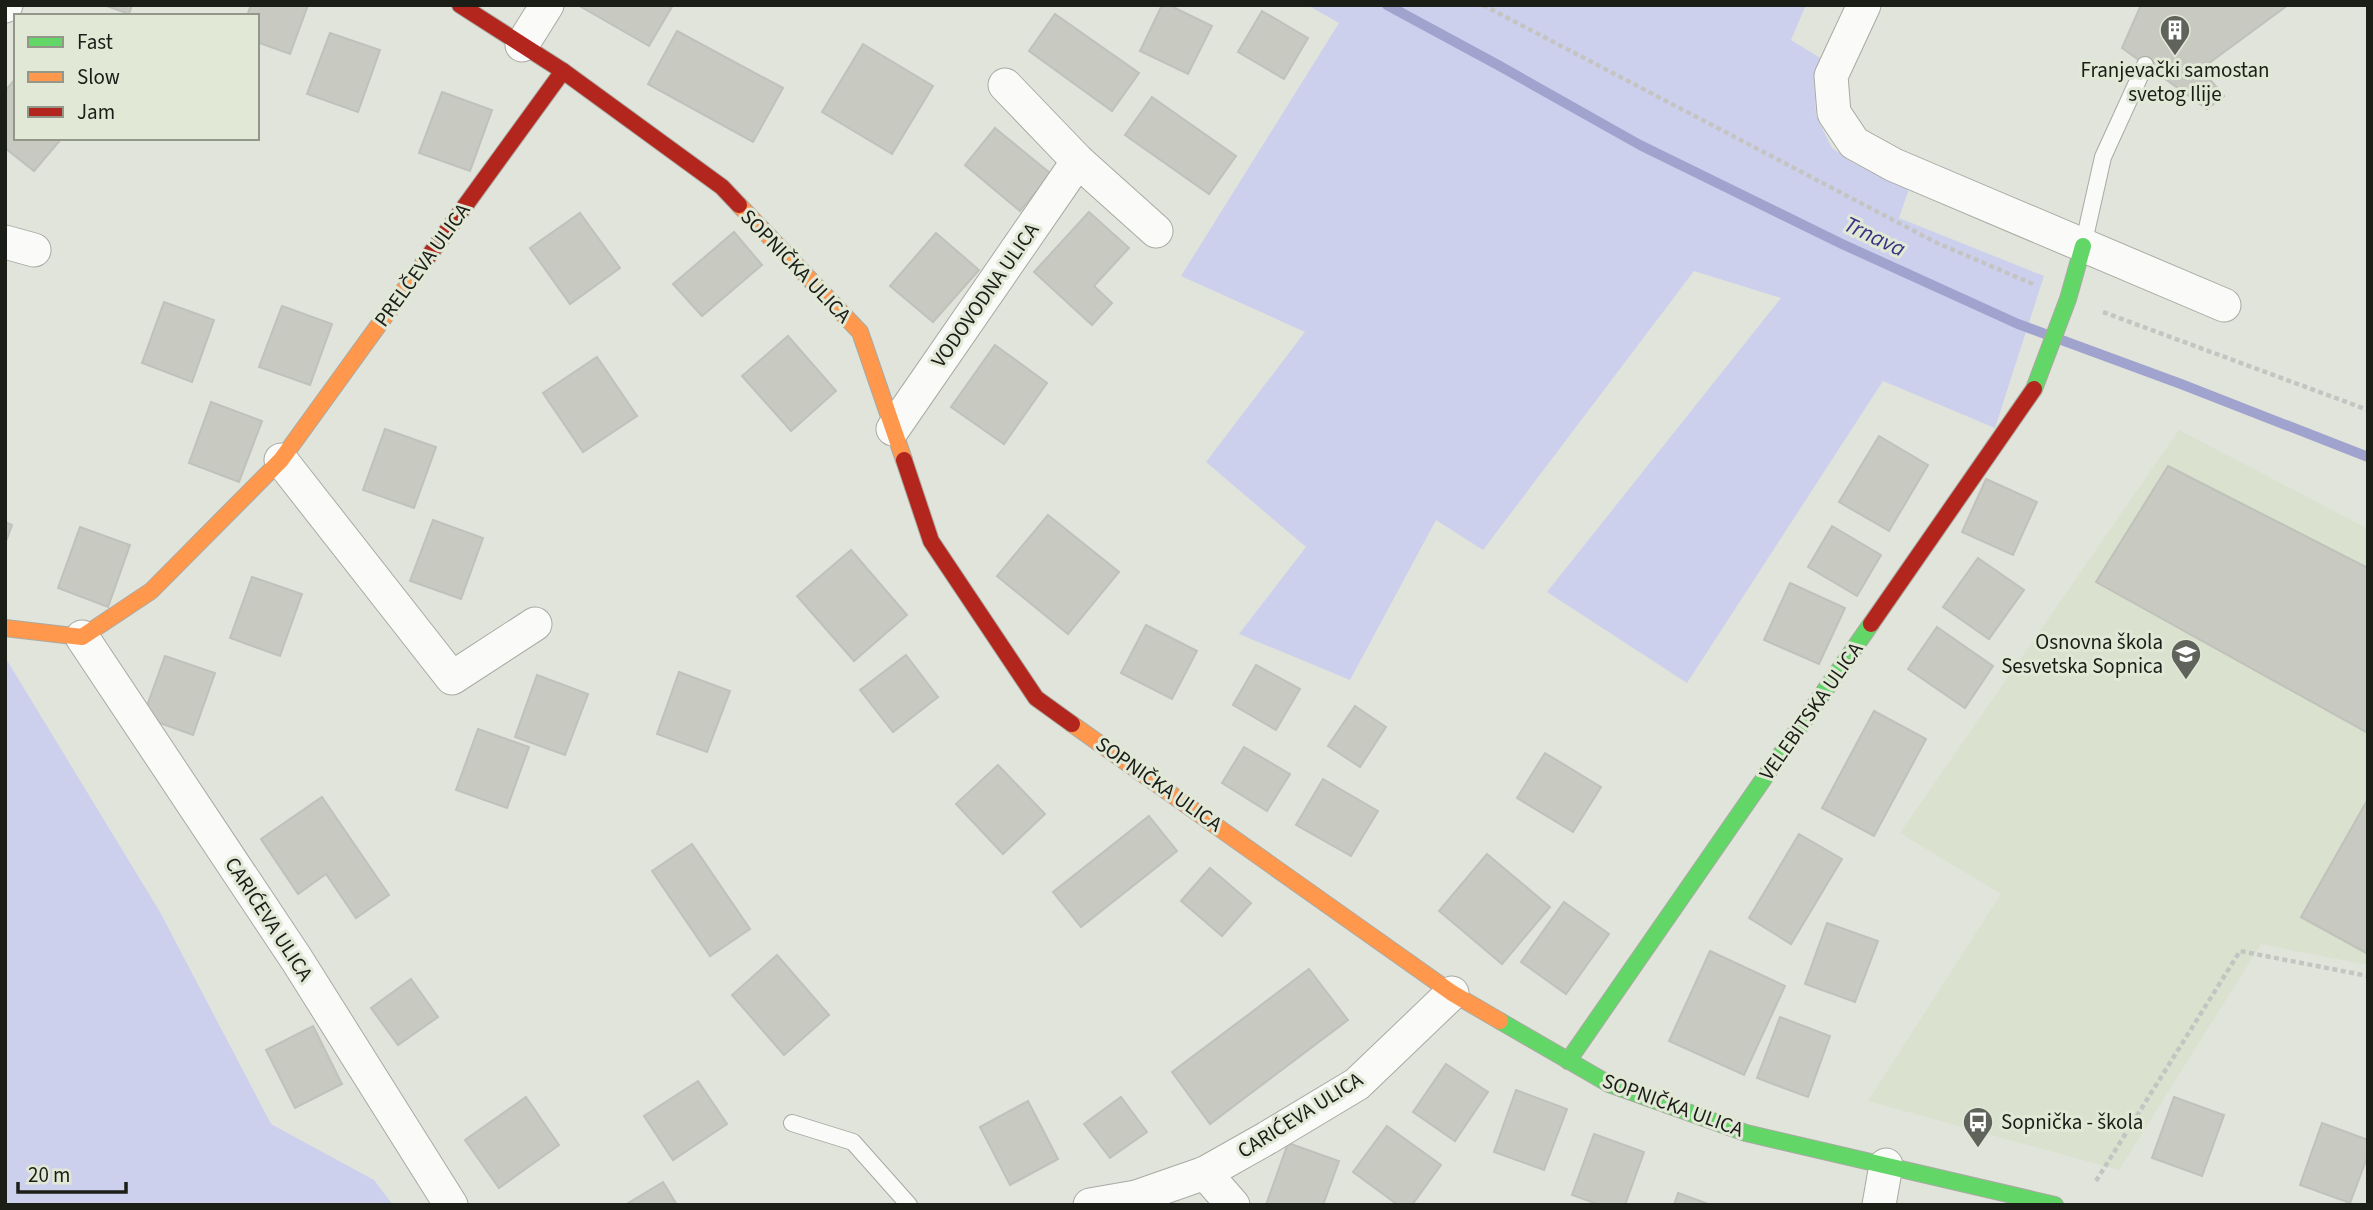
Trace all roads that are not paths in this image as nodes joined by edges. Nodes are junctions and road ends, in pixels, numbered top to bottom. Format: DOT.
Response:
graph roads {
  1 [pos="460,5"];
  2 [pos="547,5"];
  3 [pos="1864,5"];
  4 [pos="522,46"];
  5 [pos="2144,65"];
  6 [pos="563,71"];
  7 [pos="1005,85"];
  8 [pos="1078,161"];
  9 [pos="1156,231"];
  10 [pos="2084,246"];
  11 [pos="2224,305"];
  12 [pos="893,429"];
  13 [pos="281,460"];
  14 [pos="536,624"];
  15 [pos="5,628"];
  16 [pos="82,637"];
  17 [pos="1452,993"];
  18 [pos="1568,1061"];
  19 [pos="792,1123"];
  20 [pos="1886,1165"];
  21 [pos="1205,1173"];
  22 [pos="1138,1201"];
  23 [pos="451,1205"];
  24 [pos="909,1205"];
  25 [pos="1090,1205"];
  26 [pos="1233,1205"];
  27 [pos="1880,1205"];
  28 [pos="2055,1205"];
  1 -- 4 [label="street, SOPNIČKA ULICA"];
  2 -- 4 [label="street"];
  3 -- 10 [label="street"];
  4 -- 6 [label="street, SOPNIČKA ULICA"];
  5 -- 10 [label="lane"];
  6 -- 12 [label="street, SOPNIČKA ULICA"];
  6 -- 13 [label="street, PRELČEVA ULICA"];
  7 -- 8 [label="street"];
  8 -- 9 [label="street"];
  8 -- 12 [label="street, VODOVODNA ULICA"];
  10 -- 11 [label="street"];
  10 -- 18 [label="street, VELEBITSKA ULICA"];
  12 -- 17 [label="street, SOPNIČKA ULICA"];
  13 -- 14 [label="street"];
  13 -- 16 [label="street, PRELČEVA ULICA"];
  15 -- 16 [label="street"];
  16 -- 23 [label="street, CARIĆEVA ULICA"];
  17 -- 18 [label="street, SOPNIČKA ULICA"];
  17 -- 21 [label="street, CARIĆEVA ULICA"];
  18 -- 20 [label="street, SOPNIČKA ULICA"];
  19 -- 24 [label="lane"];
  20 -- 27 [label="street"];
  20 -- 28 [label="street, SOPNIČKA ULICA"];
  21 -- 22 [label="street, CARIĆEVA ULICA"];
  21 -- 26 [label="street"];
  22 -- 25 [label="street, CARIĆEVA ULICA"];
}
